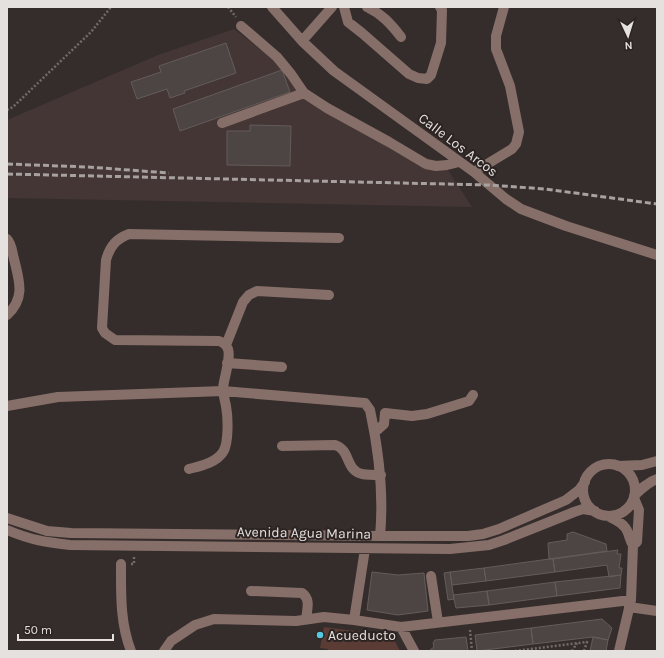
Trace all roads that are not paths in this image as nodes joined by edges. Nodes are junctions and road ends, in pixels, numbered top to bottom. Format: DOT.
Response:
graph roads {
  1 [pos="272,7"];
  2 [pos="332,7"];
  3 [pos="344,7"];
  4 [pos="367,7"];
  5 [pos="440,7"];
  6 [pos="504,7"];
  7 [pos="241,26"];
  8 [pos="401,37"];
  9 [pos="302,41"];
  10 [pos="304,93"];
  11 [pos="222,123"];
  12 [pos="459,162"];
  13 [pos="474,172"];
  14 [pos="339,238"];
  15 [pos="7,239"];
  16 [pos="657,255"];
  17 [pos="329,295"];
  18 [pos="7,315"];
  19 [pos="226,345"];
  20 [pos="227,363"];
  21 [pos="282,367"];
  22 [pos="223,391"];
  23 [pos="473,395"];
  24 [pos="7,406"];
  25 [pos="375,432"];
  26 [pos="282,446"];
  27 [pos="657,461"];
  28 [pos="618,466"];
  29 [pos="189,469"];
  30 [pos="381,475"];
  31 [pos="657,479"];
  32 [pos="585,482"];
  33 [pos="634,497"];
  34 [pos="595,511"];
  35 [pos="608,516"];
  36 [pos="7,518"];
  37 [pos="7,530"];
  38 [pos="380,536"];
  39 [pos="633,546"];
  40 [pos="365,548"];
  41 [pos="121,564"];
  42 [pos="431,576"];
  43 [pos="250,591"];
  44 [pos="630,603"];
  45 [pos="657,611"];
  46 [pos="306,619"];
  47 [pos="354,620"];
  48 [pos="438,622"];
  49 [pos="401,627"];
  50 [pos="131,651"];
  51 [pos="164,651"];
  52 [pos="414,651"];
  53 [pos="619,651"];
  1 -- 9 [label="street, Calle Los Arcos"];
  2 -- 9 [label="street"];
  3 -- 5 [label="street"];
  4 -- 8 [label="street"];
  6 -- 13 [label="street"];
  7 -- 10 [label="street"];
  9 -- 12 [label="street, Calle Los Arcos"];
  10 -- 11 [label="street"];
  10 -- 12 [label="street"];
  12 -- 13 [label="street, Calle Los Arcos"];
  13 -- 16 [label="street, Calle Los Arcos"];
  14 -- 19 [label="street"];
  15 -- 18 [label="street"];
  17 -- 19 [label="street"];
  19 -- 20 [label="street"];
  20 -- 21 [label="street"];
  20 -- 22 [label="street"];
  22 -- 24 [label="street"];
  22 -- 25 [label="street"];
  22 -- 29 [label="street"];
  23 -- 25 [label="street"];
  25 -- 30 [label="street"];
  26 -- 30 [label="street"];
  27 -- 28 [label="street"];
  28 -- 32 [label="street"];
  28 -- 33 [label="street"];
  30 -- 38 [label="street"];
  31 -- 33 [label="street"];
  32 -- 34 [label="street"];
  32 -- 38 [label="street, Avenida Agua Marina"];
  33 -- 35 [label="street"];
  33 -- 39 [label="street"];
  34 -- 35 [label="street"];
  34 -- 40 [label="street, Avenida Agua Marina"];
  35 -- 39 [label="street"];
  36 -- 38 [label="street, Avenida Agua Marina"];
  37 -- 40 [label="street, Avenida Agua Marina"];
  39 -- 44 [label="street"];
  40 -- 47 [label="street"];
  41 -- 50 [label="street"];
  42 -- 48 [label="street"];
  43 -- 46 [label="street"];
  44 -- 45 [label="street"];
  44 -- 48 [label="street"];
  44 -- 53 [label="street"];
  46 -- 47 [label="street"];
  46 -- 51 [label="street"];
  47 -- 49 [label="street"];
  48 -- 49 [label="street"];
  49 -- 52 [label="street"];
}
